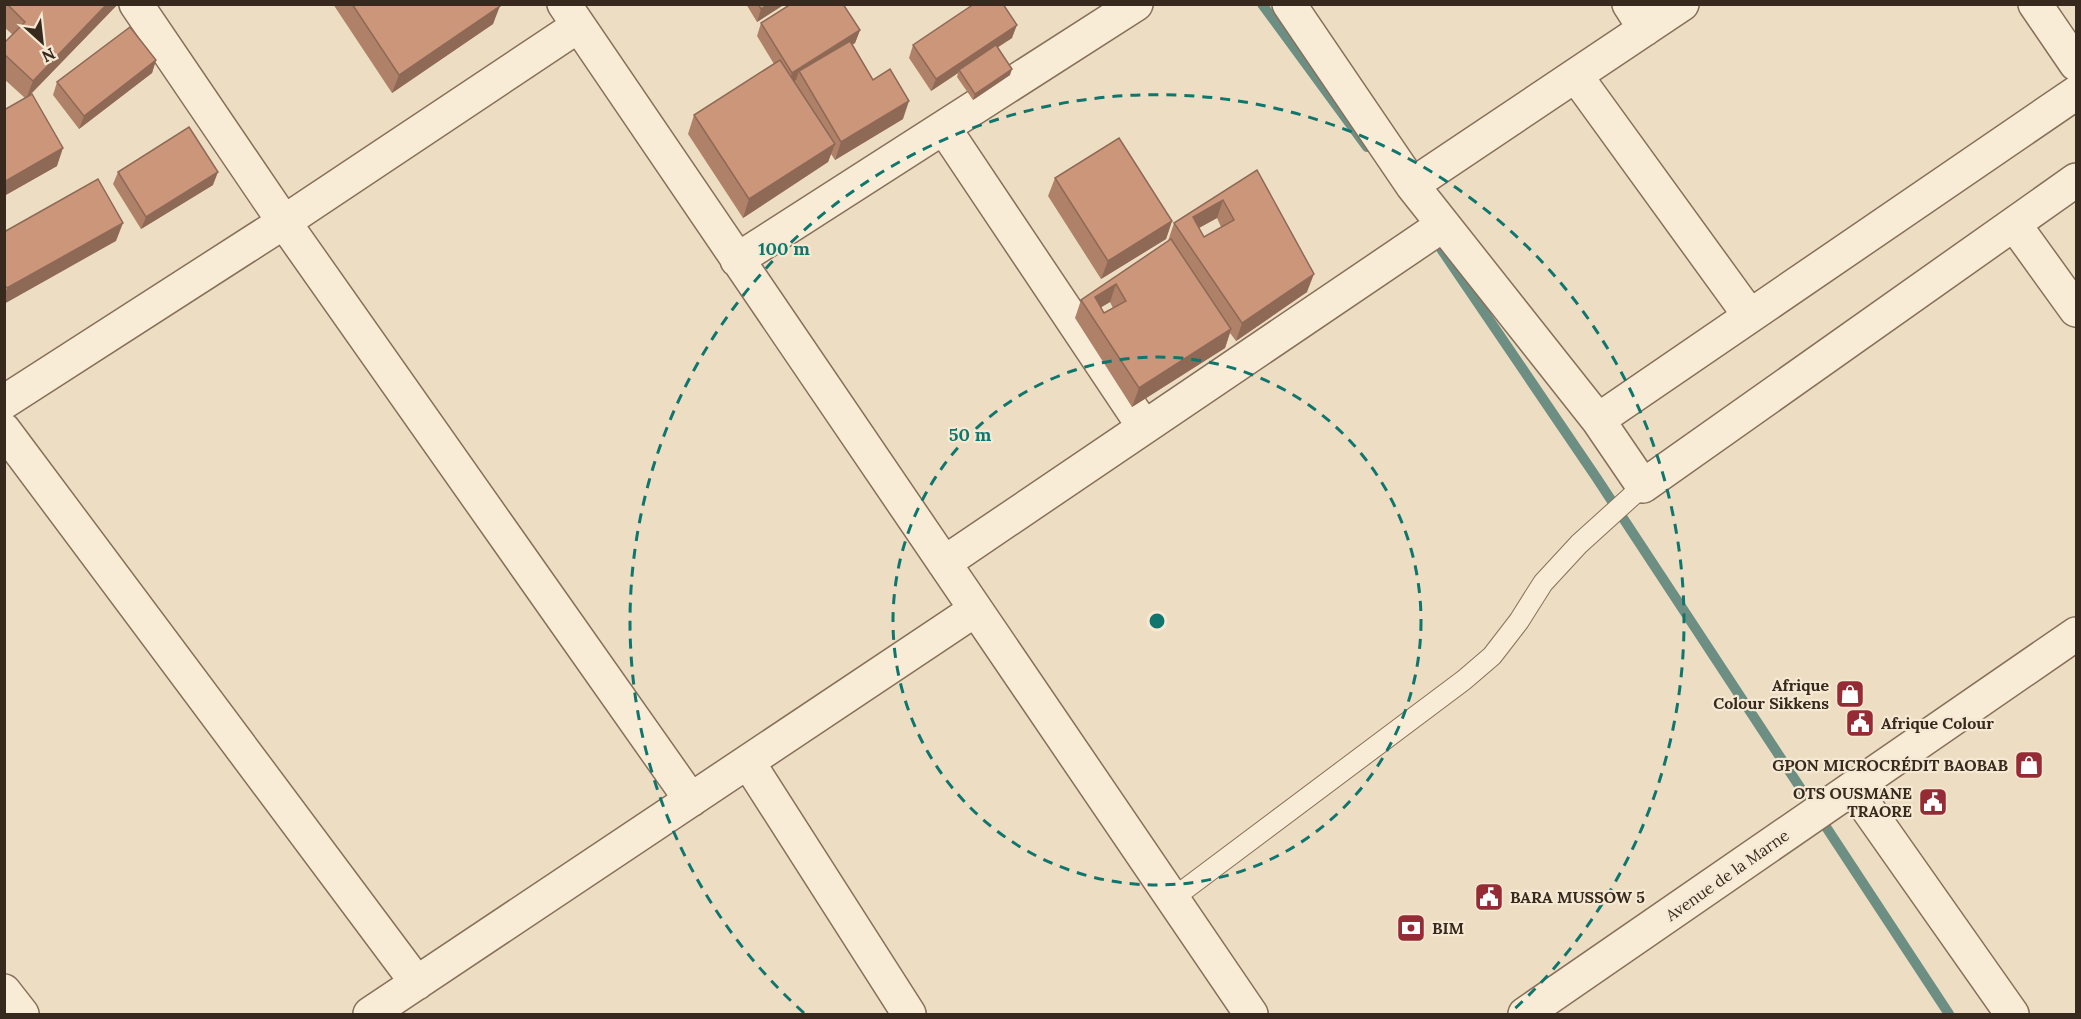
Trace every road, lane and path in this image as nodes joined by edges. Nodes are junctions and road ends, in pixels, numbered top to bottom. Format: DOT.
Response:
graph roads {
  1 [pos="136,4"];
  2 [pos="1137,4"];
  3 [pos="1289,4"];
  4 [pos="1682,4"];
  5 [pos="2035,4"];
  6 [pos="571,15"];
  7 [pos="1637,17"];
  8 [pos="2076,64"];
  9 [pos="1576,76"];
  10 [pos="2076,93"];
  11 [pos="944,128"];
  12 [pos="2076,180"];
  13 [pos="1412,185"];
  14 [pos="284,222"];
  15 [pos="2014,224"];
  16 [pos="1443,225"];
  17 [pos="737,260"];
  18 [pos="2076,310"];
  19 [pos="1750,316"];
  20 [pos="4,402"];
  21 [pos="1598,420"];
  22 [pos="1144,427"];
  23 [pos="4,430"];
  24 [pos="1643,486"];
  25 [pos="944,563"];
  26 [pos="975,610"];
  27 [pos="2076,634"];
  28 [pos="748,762"];
  29 [pos="1853,788"];
  30 [pos="691,800"];
  31 [pos="1172,899"];
  32 [pos="417,983"];
  33 [pos="4,991"];
  34 [pos="22,1014"];
  35 [pos="370,1014"];
  36 [pos="909,1014"];
  37 [pos="1251,1014"];
  38 [pos="1525,1014"];
  39 [pos="2012,1014"];
  1 -- 14 [label="street"];
  2 -- 11 [label="street"];
  3 -- 13 [label="street"];
  4 -- 7 [label="street"];
  5 -- 8 [label="street"];
  6 -- 14 [label="street"];
  6 -- 17 [label="street"];
  7 -- 9 [label="street"];
  9 -- 13 [label="street"];
  9 -- 19 [label="street"];
  10 -- 19 [label="street"];
  11 -- 17 [label="street"];
  11 -- 22 [label="street"];
  12 -- 15 [label="street"];
  13 -- 16 [label="street"];
  14 -- 20 [label="street"];
  14 -- 30 [label="street"];
  15 -- 18 [label="street"];
  15 -- 24 [label="street"];
  16 -- 21 [label="street"];
  16 -- 22 [label="street"];
  17 -- 25 [label="street"];
  19 -- 21 [label="street"];
  21 -- 24 [label="street"];
  22 -- 25 [label="street"];
  23 -- 32 [label="street"];
  24 -- 31 [label="lane"];
  25 -- 26 [label="street"];
  26 -- 28 [label="street"];
  26 -- 31 [label="street"];
  27 -- 29 [label="street, Avenue de la Marne"];
  28 -- 30 [label="street"];
  28 -- 36 [label="street"];
  29 -- 38 [label="street, Avenue de la Marne"];
  29 -- 39 [label="street"];
  30 -- 32 [label="street"];
  31 -- 37 [label="street"];
  32 -- 35 [label="street"];
  33 -- 34 [label="street"];
}
